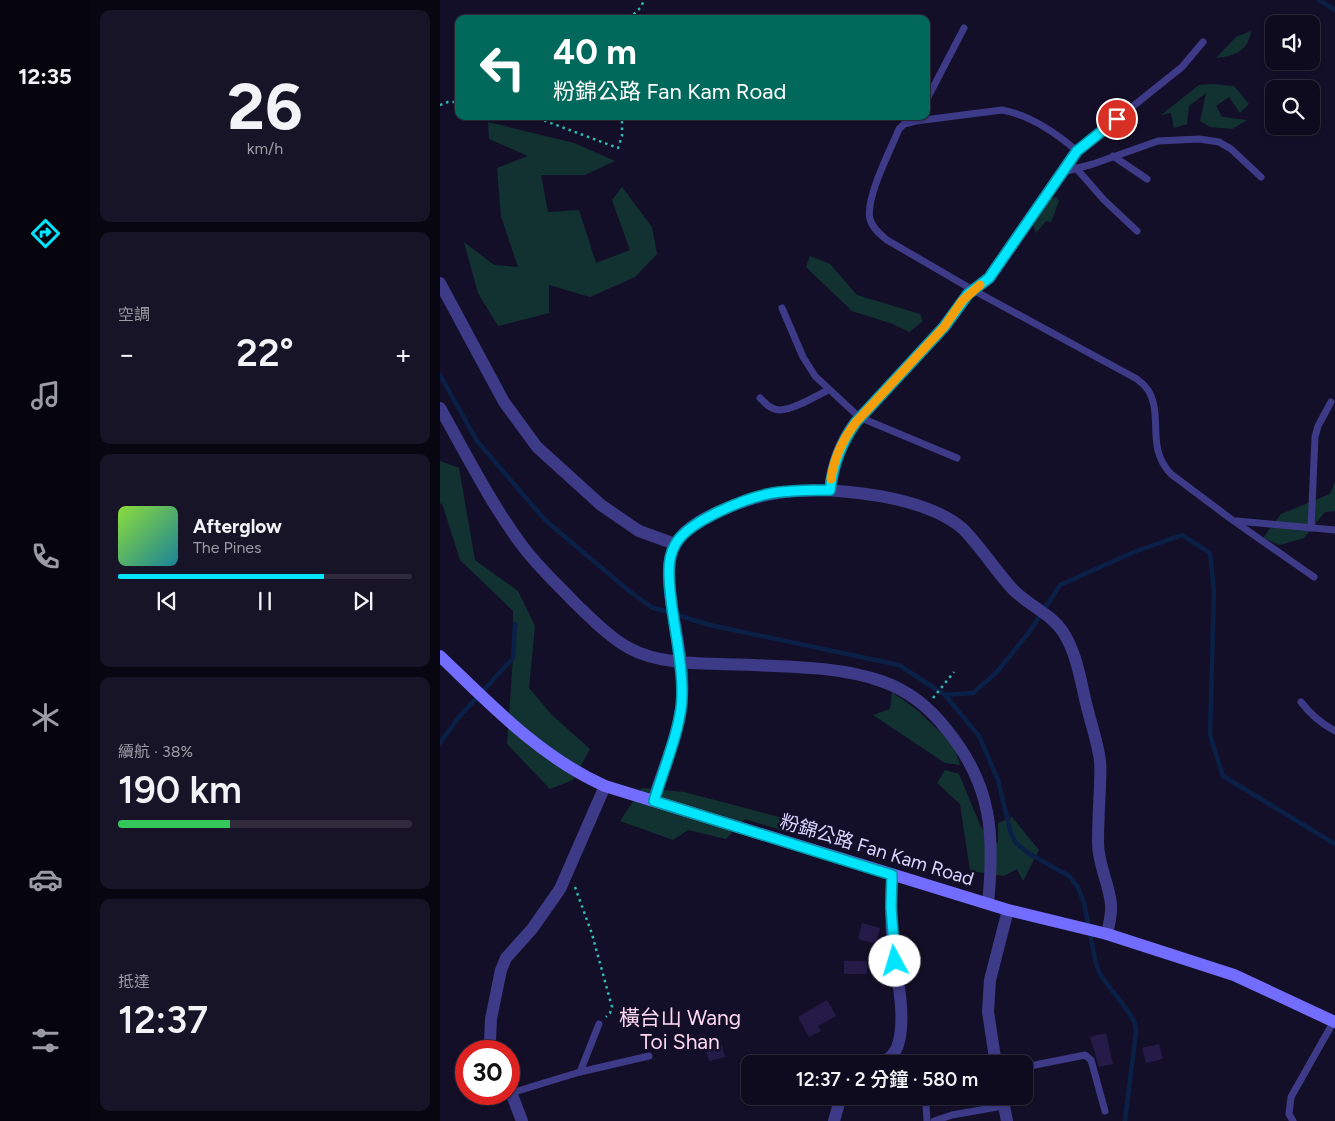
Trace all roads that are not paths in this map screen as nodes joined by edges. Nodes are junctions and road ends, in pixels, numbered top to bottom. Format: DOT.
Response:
graph roads {
  1 [pos="964,28"];
  2 [pos="1203,42"];
  3 [pos="930,93"];
  4 [pos="930,117"];
  5 [pos="913,120"];
  6 [pos="1077,151"];
  7 [pos="1113,156"];
  8 [pos="1076,168"];
  9 [pos="1062,172"];
  10 [pos="1261,177"];
  11 [pos="1147,179"];
  12 [pos="1137,231"];
  13 [pos="440,283"];
  14 [pos="973,290"];
  15 [pos="782,308"];
  16 [pos="828,390"];
  17 [pos="760,398"];
  18 [pos="1331,402"];
  19 [pos="440,408"];
  20 [pos="860,417"];
  21 [pos="957,458"];
  22 [pos="830,490"];
  23 [pos="1231,519"];
  24 [pos="1311,528"];
  25 [pos="1335,530"];
  26 [pos="675,544"];
  27 [pos="1314,577"];
  28 [pos="440,656"];
  29 [pos="680,662"];
  30 [pos="1301,702"];
  31 [pos="1335,731"];
  32 [pos="605,786"];
  33 [pos="654,801"];
  34 [pos="892,875"];
  35 [pos="988,903"];
  36 [pos="1008,910"];
  37 [pos="1107,934"];
  38 [pos="1334,1022"];
  39 [pos="599,1024"];
  40 [pos="490,1040"];
  41 [pos="892,1055"];
  42 [pos="995,1055"];
  43 [pos="649,1056"];
  44 [pos="1033,1065"];
  45 [pos="580,1072"];
  46 [pos="520,1087"];
  47 [pos="516,1105"];
  48 [pos="838,1105"];
  49 [pos="926,1105"];
  50 [pos="988,1105"];
  51 [pos="1004,1105"];
  52 [pos="1106,1111"];
  53 [pos="522,1121"];
  54 [pos="834,1121"];
  55 [pos="928,1121"];
  56 [pos="934,1121"];
  57 [pos="1007,1121"];
  58 [pos="1294,1121"];
  1 -- 3 [label="lane"];
  2 -- 6 [label="lane"];
  4 -- 6 [label="lane"];
  5 -- 14 [label="lane"];
  6 -- 9 [label="street"];
  7 -- 8 [label="lane"];
  7 -- 10 [label="lane"];
  7 -- 11 [label="lane"];
  8 -- 9 [label="lane"];
  8 -- 12 [label="lane"];
  9 -- 14 [label="street"];
  13 -- 26 [label="street"];
  14 -- 20 [label="street"];
  14 -- 23 [label="lane"];
  15 -- 16 [label="lane"];
  16 -- 17 [label="lane"];
  16 -- 20 [label="lane"];
  18 -- 24 [label="lane"];
  19 -- 29 [label="street"];
  20 -- 21 [label="lane"];
  20 -- 22 [label="street"];
  22 -- 26 [label="street"];
  22 -- 37 [label="street"];
  23 -- 24 [label="lane"];
  23 -- 27 [label="lane"];
  24 -- 25 [label="lane"];
  26 -- 29 [label="street"];
  28 -- 32 [label="main road, 粉錦公路 Fan Kam Road"];
  29 -- 33 [label="street"];
  29 -- 35 [label="street"];
  30 -- 31 [label="lane"];
  32 -- 33 [label="main road, 粉錦公路 Fan Kam Road"];
  32 -- 40 [label="street"];
  33 -- 34 [label="main road, 粉錦公路 Fan Kam Road"];
  34 -- 35 [label="main road, 粉錦公路 Fan Kam Road"];
  34 -- 41 [label="street"];
  35 -- 36 [label="main road, 粉錦公路 Fan Kam Road"];
  36 -- 37 [label="main road, 粉錦公路 Fan Kam Road"];
  36 -- 42 [label="street"];
  37 -- 38 [label="main road, 粉錦公路 Fan Kam Road"];
  38 -- 58 [label="lane"];
  39 -- 45 [label="lane"];
  43 -- 45 [label="lane"];
  44 -- 52 [label="lane"];
  45 -- 46 [label="lane"];
  47 -- 53 [label="street"];
  48 -- 54 [label="street"];
  49 -- 55 [label="lane"];
  50 -- 56 [label="lane"];
  51 -- 57 [label="street"];
}
